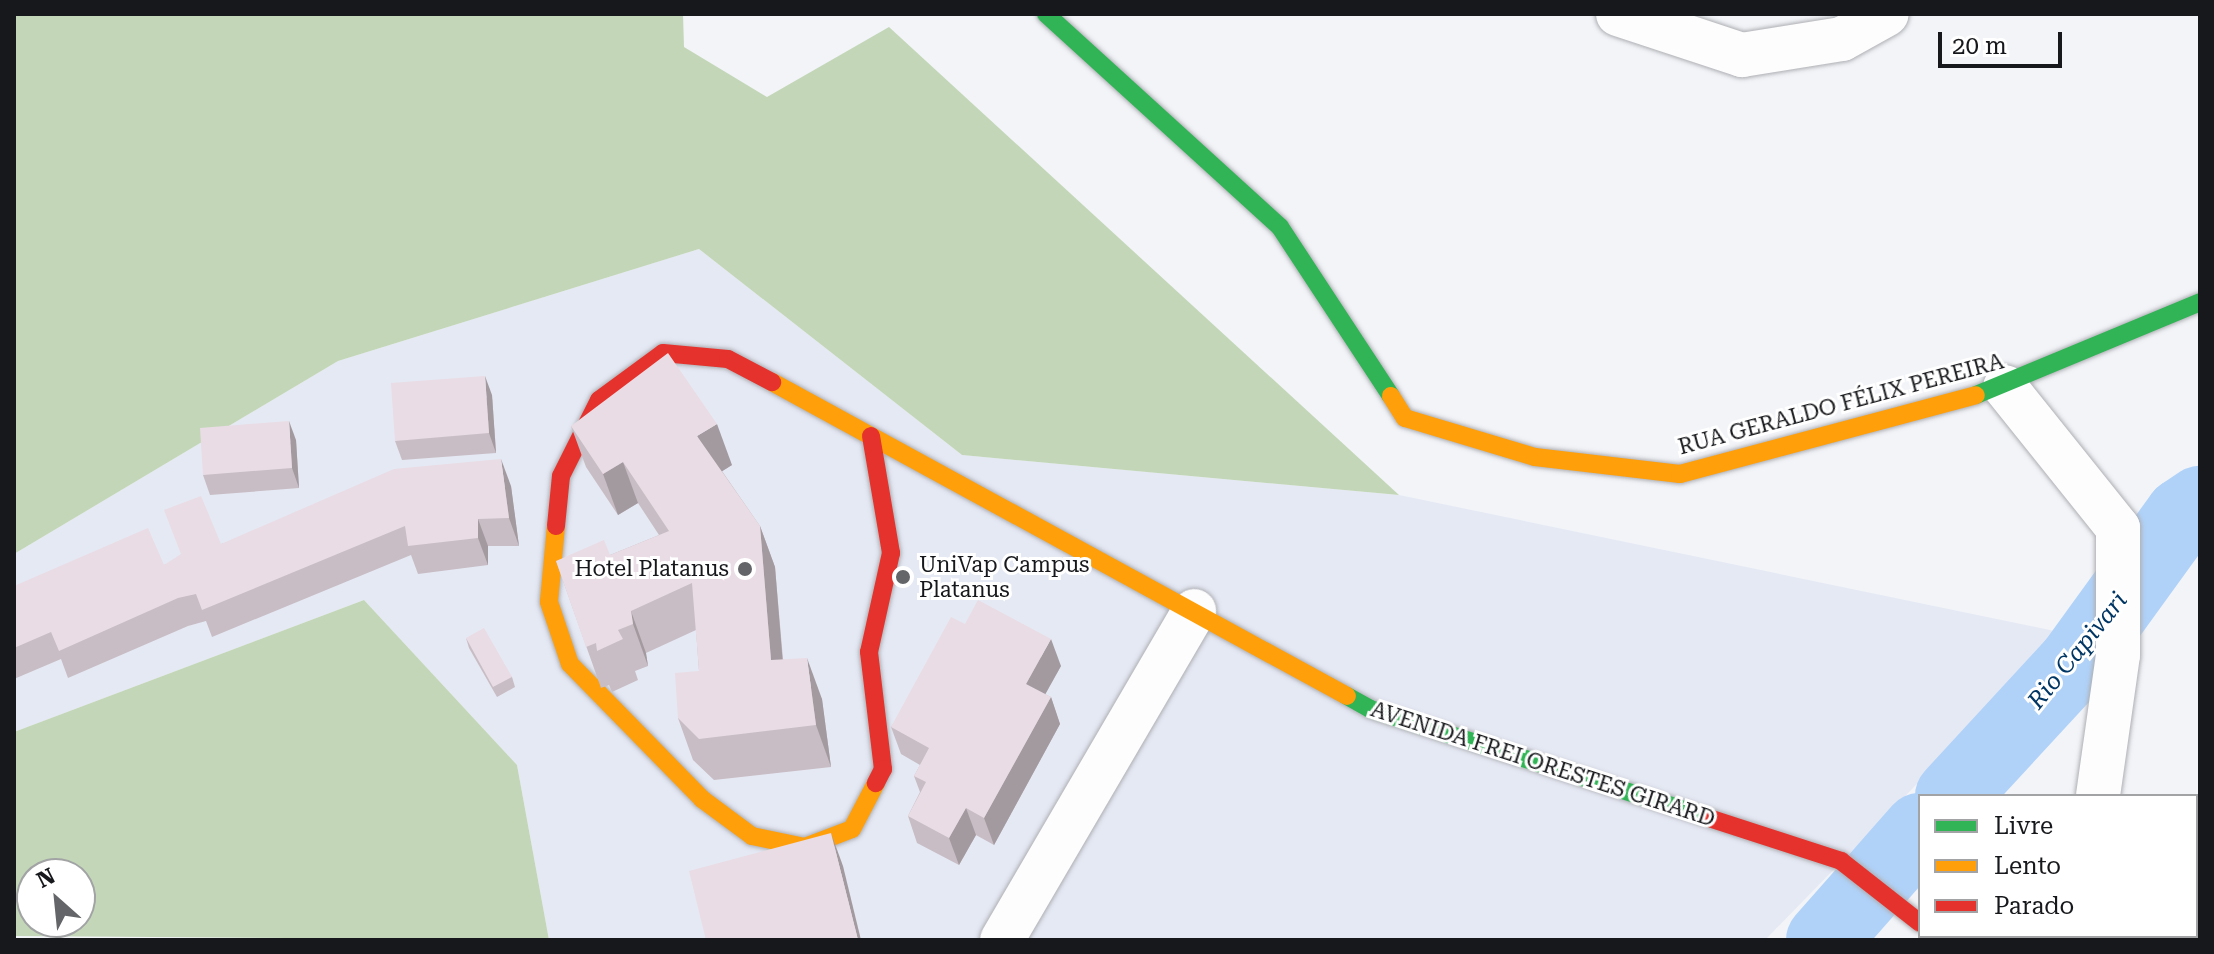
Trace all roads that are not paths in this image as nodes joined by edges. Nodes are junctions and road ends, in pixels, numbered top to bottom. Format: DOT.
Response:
graph roads {
  1 [pos="1046,14"];
  2 [pos="1618,14"];
  3 [pos="1887,14"];
  4 [pos="2200,302"];
  5 [pos="2005,387"];
  6 [pos="871,436"];
  7 [pos="1194,611"];
  8 [pos="2098,794"];
  9 [pos="1918,921"];
  10 [pos="1002,940"];
  1 -- 5 [label="street, RUA GERALDO FÉLIX PEREIRA"];
  2 -- 3 [label="street"];
  4 -- 5 [label="street, RUA GERALDO FÉLIX PEREIRA"];
  5 -- 8 [label="street"];
  6 -- 6 [label="street, AVENIDA FREI ORESTES GIRARD"];
  6 -- 7 [label="street, AVENIDA FREI ORESTES GIRARD"];
  7 -- 9 [label="street, AVENIDA FREI ORESTES GIRARD"];
  7 -- 10 [label="street"];
}
